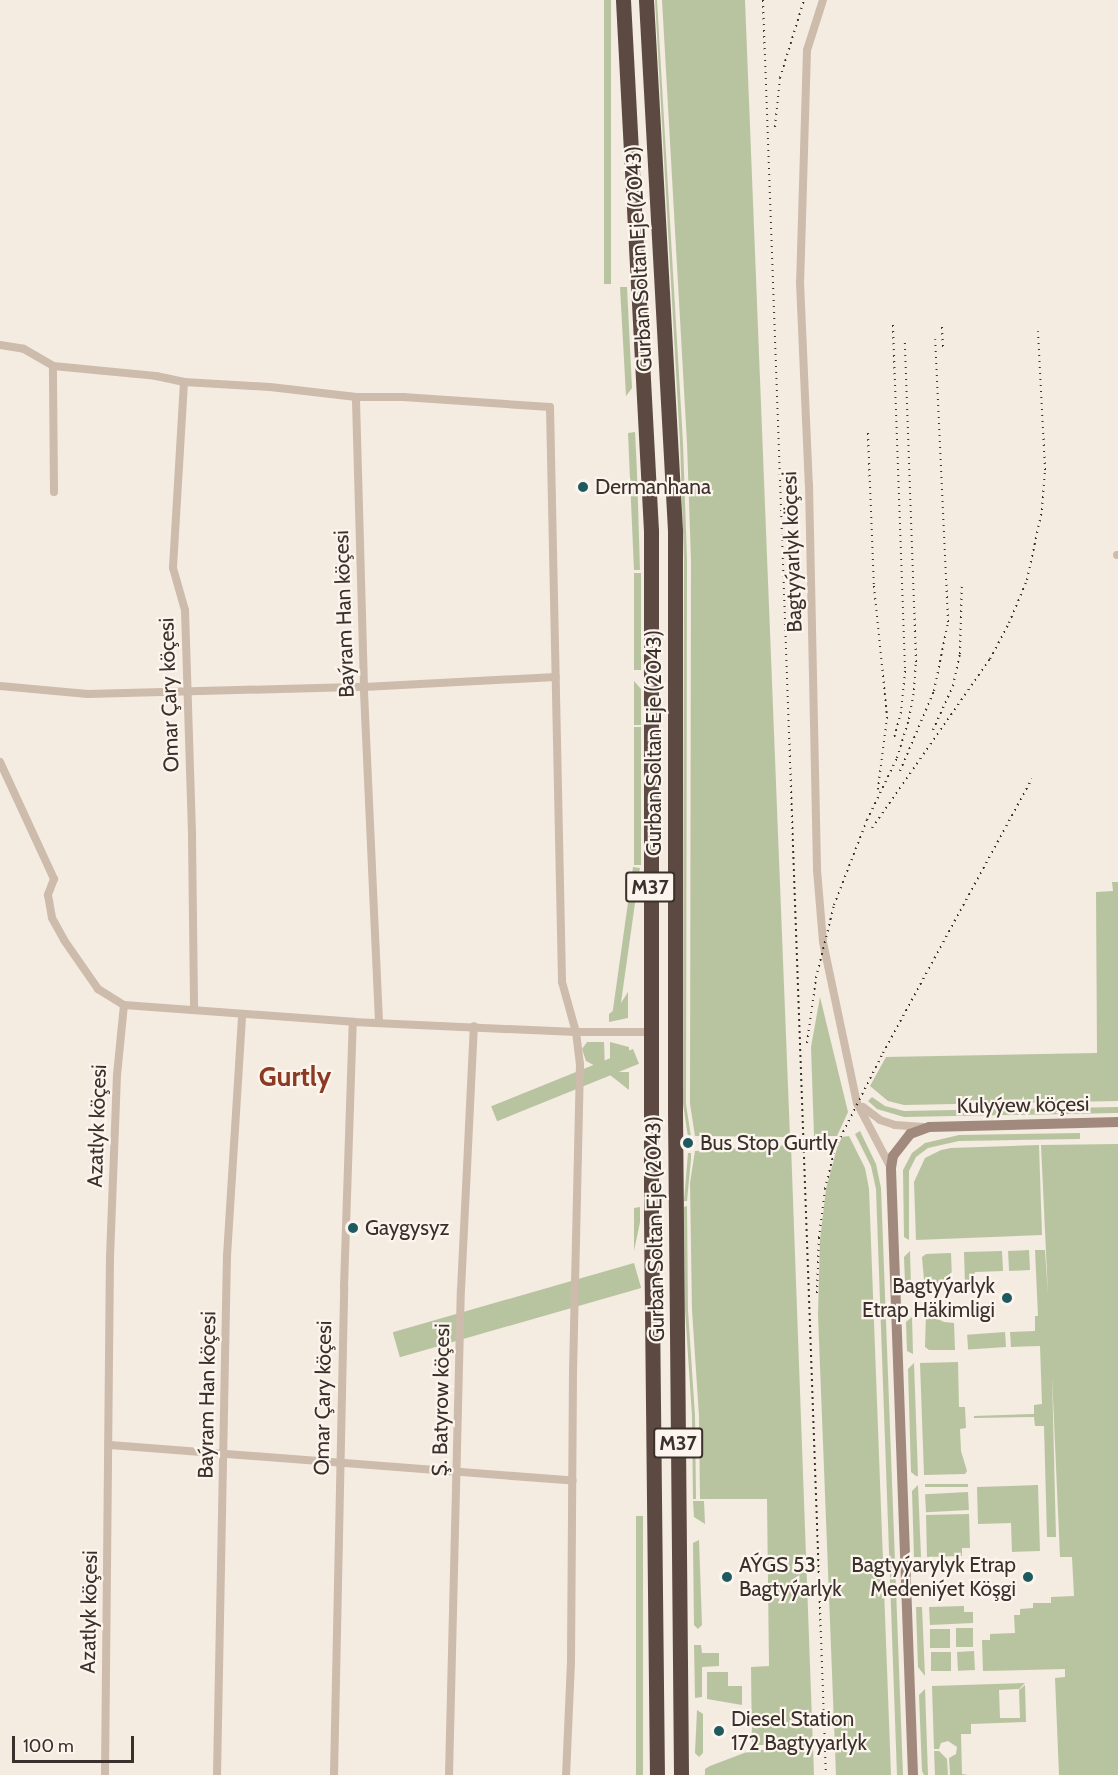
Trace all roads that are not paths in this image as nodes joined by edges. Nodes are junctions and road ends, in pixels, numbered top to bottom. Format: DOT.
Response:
graph roads {
  1 [pos="623,0"];
  2 [pos="646,0"];
  3 [pos="823,0"];
  4 [pos="653,152"];
  5 [pos="632,154"];
  6 [pos="0,345"];
  7 [pos="53,366"];
  8 [pos="184,382"];
  9 [pos="356,397"];
  10 [pos="54,492"];
  11 [pos="556,677"];
  12 [pos="0,686"];
  13 [pos="364,687"];
  14 [pos="187,692"];
  15 [pos="0,762"];
  16 [pos="124,1005"];
  17 [pos="194,1009"];
  18 [pos="243,1015"];
  19 [pos="353,1022"];
  20 [pos="379,1022"];
  21 [pos="474,1026"];
  22 [pos="576,1032"];
  23 [pos="650,1032"];
  24 [pos="857,1103"];
  25 [pos="1118,1122"];
  26 [pos="929,1127"];
  27 [pos="891,1168"];
  28 [pos="110,1445"];
  29 [pos="224,1452"];
  30 [pos="340,1464"];
  31 [pos="458,1472"];
  32 [pos="573,1481"];
  33 [pos="688,1774"];
  34 [pos="105,1775"];
  35 [pos="217,1775"];
  36 [pos="334,1775"];
  37 [pos="449,1775"];
  38 [pos="566,1775"];
  39 [pos="657,1775"];
  40 [pos="913,1775"];
  1 -- 5 [label="highway, Gurban Soltan Eje (2043) / M37"];
  2 -- 4 [label="highway, Gurban Soltan Eje (2043) / M37"];
  3 -- 24 [label="street, Bagtyýarlyk köçesi"];
  4 -- 5 [label="highway"];
  4 -- 33 [label="highway, Gurban Soltan Eje (2043) / M37"];
  5 -- 23 [label="highway, Gurban Soltan Eje (2043) / M37"];
  6 -- 7 [label="street"];
  7 -- 8 [label="street"];
  7 -- 10 [label="street"];
  8 -- 9 [label="street"];
  8 -- 14 [label="street, Omar Çary köçesi"];
  9 -- 11 [label="street"];
  9 -- 13 [label="street, Baýram Han köçesi"];
  11 -- 13 [label="street"];
  11 -- 22 [label="street"];
  12 -- 14 [label="street"];
  13 -- 14 [label="street"];
  13 -- 20 [label="street, Baýram Han köçesi"];
  14 -- 17 [label="street, Omar Çary köçesi"];
  15 -- 16 [label="street"];
  16 -- 17 [label="street"];
  16 -- 28 [label="street, Azatlyk köçesi"];
  17 -- 18 [label="street"];
  18 -- 19 [label="street"];
  18 -- 29 [label="street, Baýram Han köçesi"];
  19 -- 20 [label="street"];
  19 -- 30 [label="street, Omar Çary köçesi"];
  20 -- 21 [label="street"];
  21 -- 22 [label="street"];
  21 -- 31 [label="street, Ş. Batyrow köçesi"];
  22 -- 23 [label="street"];
  22 -- 32 [label="street"];
  23 -- 39 [label="highway, Gurban Soltan Eje (2043) / M37"];
  24 -- 26 [label="street"];
  24 -- 27 [label="street, Bagtyýarlyk köçesi"];
  25 -- 26 [label="street, Kulyýew köçesi"];
  26 -- 27 [label="street"];
  27 -- 40 [label="street"];
  28 -- 29 [label="street"];
  28 -- 34 [label="street, Azatlyk köçesi"];
  29 -- 30 [label="street"];
  29 -- 35 [label="street, Baýram Han köçesi"];
  30 -- 31 [label="street"];
  30 -- 36 [label="street, Omar Çary köçesi"];
  31 -- 32 [label="street"];
  31 -- 37 [label="street, Ş. Batyrow köçesi"];
  32 -- 38 [label="street"];
}
